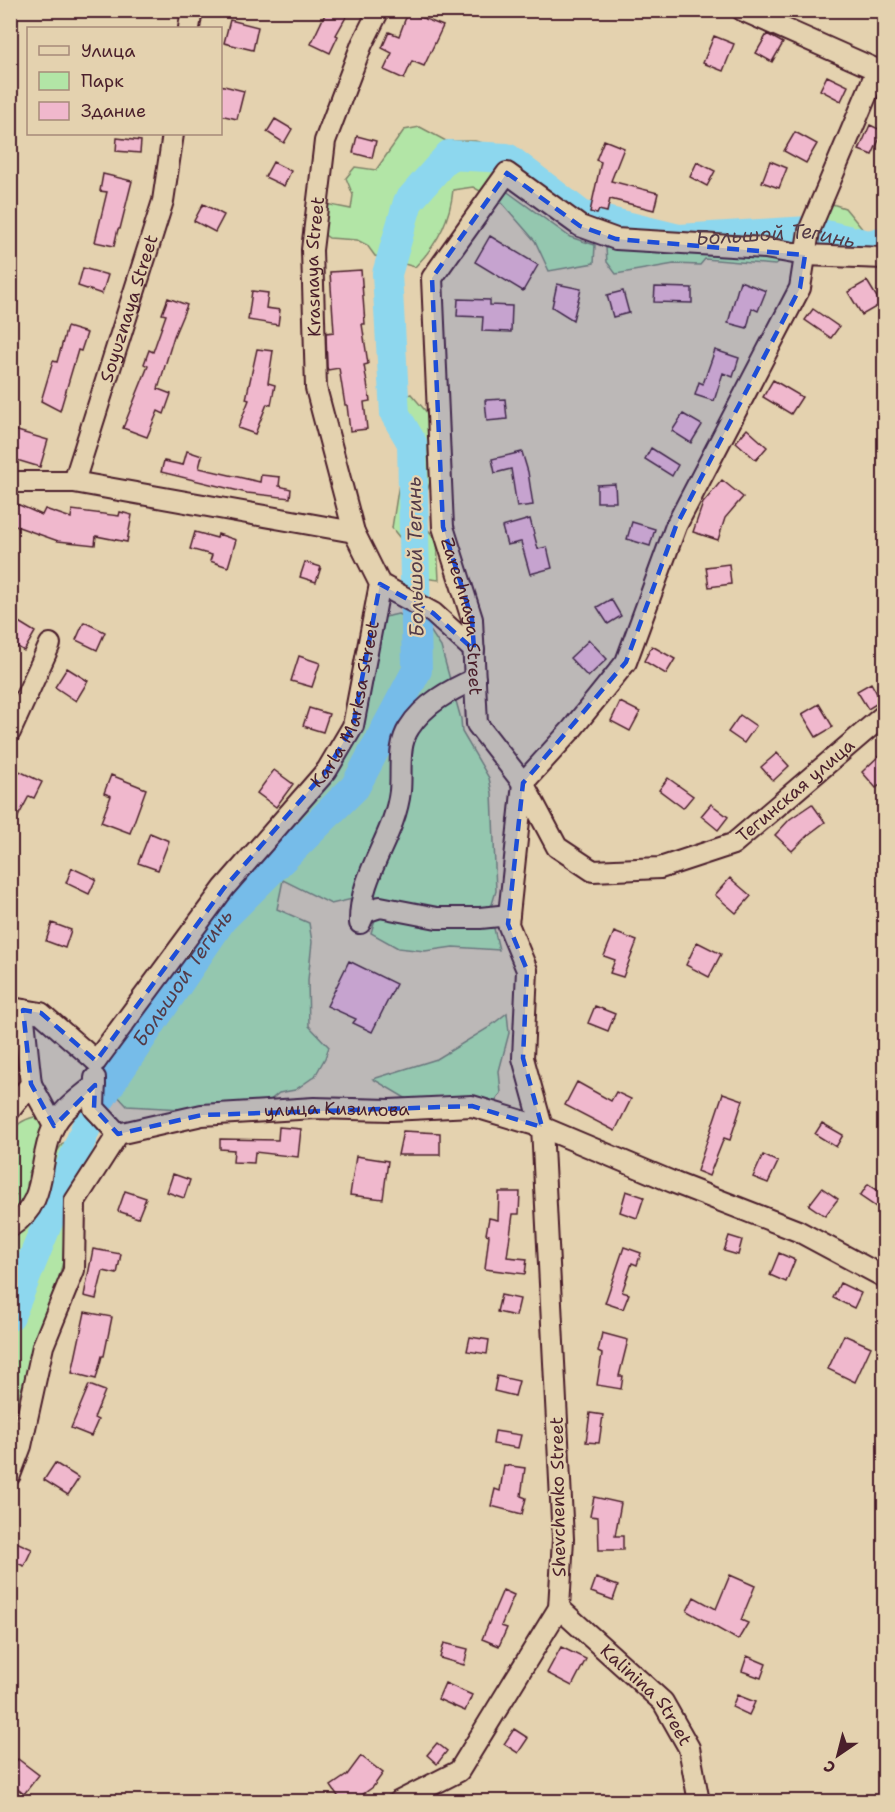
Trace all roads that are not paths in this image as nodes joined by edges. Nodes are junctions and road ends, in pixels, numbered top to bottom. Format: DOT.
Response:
graph roads {
  1 [pos="192,10"];
  2 [pos="379,10"];
  3 [pos="742,10"];
  4 [pos="189,27"];
  5 [pos="881,71"];
  6 [pos="173,135"];
  7 [pos="805,255"];
  8 [pos="885,258"];
  9 [pos="10,482"];
  10 [pos="74,482"];
  11 [pos="354,532"];
  12 [pos="380,584"];
  13 [pos="50,644"];
  14 [pos="474,650"];
  15 [pos="475,679"];
  16 [pos="885,715"];
  17 [pos="10,732"];
  18 [pos="523,783"];
  19 [pos="509,915"];
  20 [pos="17,1009"];
  21 [pos="96,1061"];
  22 [pos="31,1084"];
  23 [pos="95,1084"];
  24 [pos="10,1110"];
  25 [pos="54,1125"];
  26 [pos="542,1127"];
  27 [pos="118,1134"];
  28 [pos="10,1227"];
  29 [pos="885,1277"];
  30 [pos="10,1474"];
  31 [pos="559,1608"];
  32 [pos="398,1802"];
  33 [pos="699,1802"];
  1 -- 4 [label="street"];
  2 -- 11 [label="street, Krasnaya Street"];
  3 -- 5 [label="street"];
  5 -- 7 [label="street"];
  6 -- 10 [label="street, Soyuznaya Street"];
  7 -- 8 [label="street, Zarechnaya Street"];
  7 -- 14 [label="street, Zarechnaya Street"];
  7 -- 18 [label="street"];
  9 -- 10 [label="street"];
  10 -- 11 [label="street"];
  11 -- 12 [label="street"];
  12 -- 14 [label="street"];
  12 -- 21 [label="street, Karla Marksa Street"];
  13 -- 17 [label="street"];
  14 -- 15 [label="street, Zarechnaya Street"];
  15 -- 18 [label="street, Zarechnaya Street"];
  15 -- 19 [label="street"];
  16 -- 18 [label="street, Тегинская улица"];
  18 -- 19 [label="street"];
  19 -- 26 [label="street"];
  20 -- 21 [label="street"];
  20 -- 22 [label="street"];
  21 -- 23 [label="street"];
  22 -- 24 [label="street"];
  22 -- 25 [label="street"];
  23 -- 25 [label="street"];
  23 -- 27 [label="street"];
  25 -- 28 [label="street"];
  26 -- 27 [label="street, улица Кизилова"];
  26 -- 29 [label="street, улица Кизилова"];
  26 -- 31 [label="street, Shevchenko Street"];
  27 -- 30 [label="street"];
  31 -- 32 [label="street, Shevchenko Street"];
  31 -- 33 [label="street, Kalinina Street"];
}
